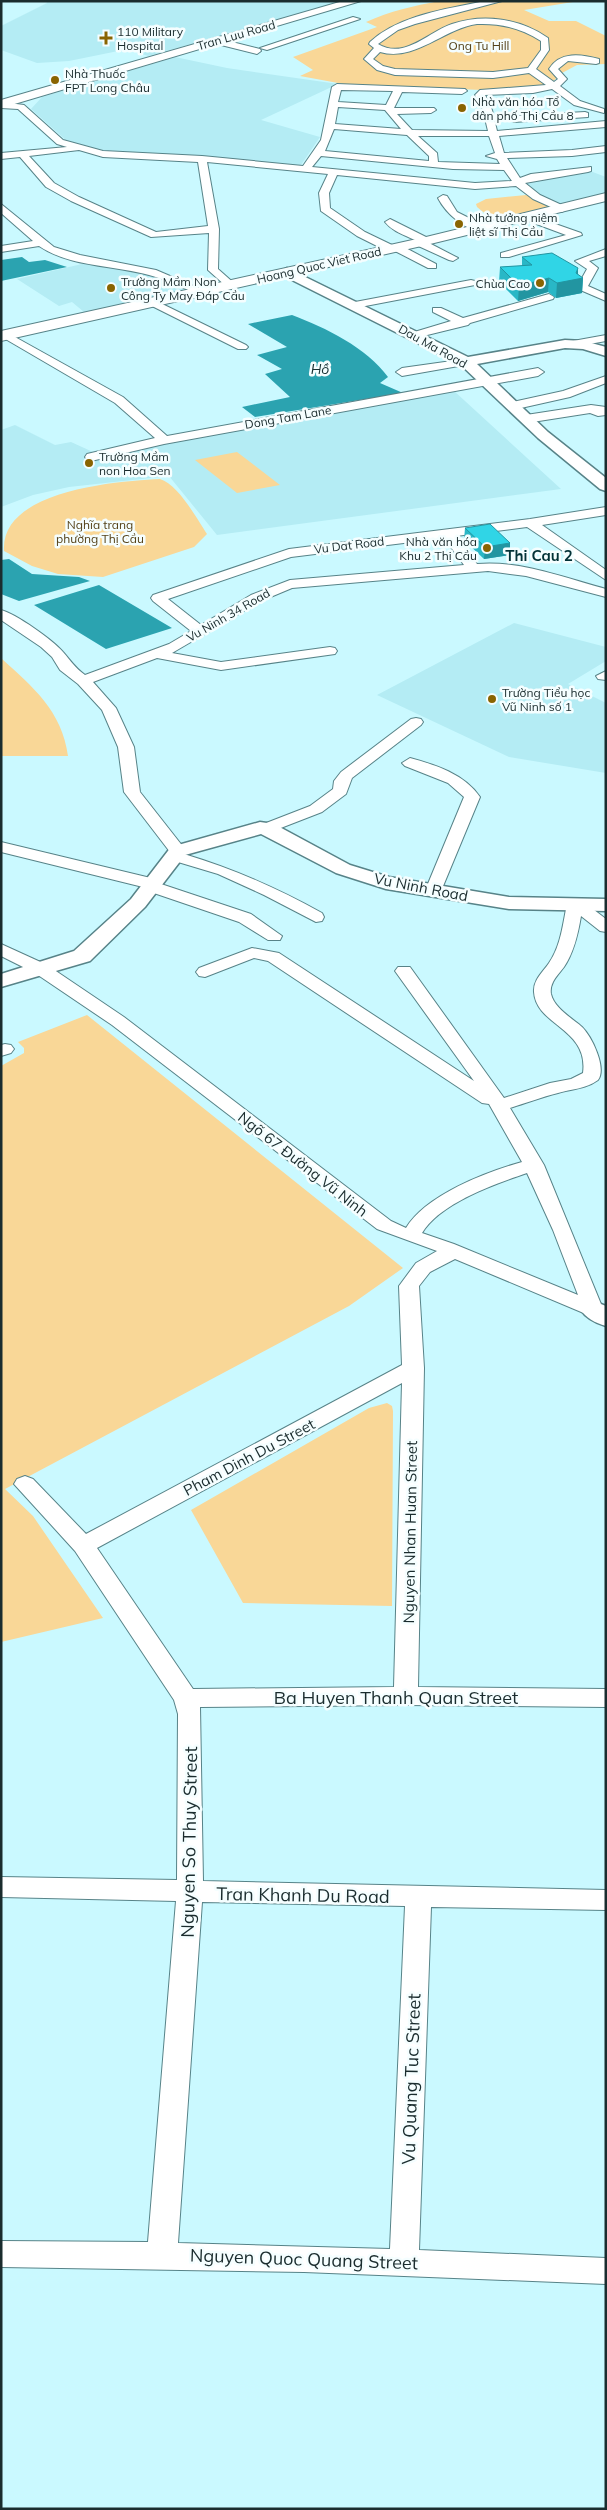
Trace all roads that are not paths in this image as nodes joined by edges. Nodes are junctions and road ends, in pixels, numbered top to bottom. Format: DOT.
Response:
graph roads {
  1 [pos="356,1"];
  2 [pos="498,1"];
  3 [pos="356,19"];
  4 [pos="273,24"];
  5 [pos="310,32"];
  6 [pos="216,41"];
  7 [pos="379,48"];
  8 [pos="596,62"];
  9 [pos="531,70"];
  10 [pos="554,86"];
  11 [pos="399,88"];
  12 [pos="462,91"];
  13 [pos="364,98"];
  14 [pos="1,104"];
  15 [pos="332,104"];
  16 [pos="391,106"];
  17 [pos="431,110"];
  18 [pos="606,111"];
  19 [pos="606,118"];
  20 [pos="536,119"];
  21 [pos="494,120"];
  22 [pos="421,121"];
  23 [pos="331,122"];
  24 [pos="606,124"];
  25 [pos="404,126"];
  26 [pos="553,132"];
  27 [pos="326,140"];
  28 [pos="494,142"];
  29 [pos="534,142"];
  30 [pos="420,143"];
  31 [pos="458,144"];
  32 [pos="354,146"];
  33 [pos="82,148"];
  34 [pos="606,149"];
  35 [pos="412,151"];
  36 [pos="317,153"];
  37 [pos="572,153"];
  38 [pos="22,154"];
  39 [pos="1,156"];
  40 [pos="433,157"];
  41 [pos="202,160"];
  42 [pos="606,160"];
  43 [pos="578,162"];
  44 [pos="505,163"];
  45 [pos="306,169"];
  46 [pos="334,172"];
  47 [pos="517,183"];
  48 [pos="606,197"];
  49 [pos="444,198"];
  50 [pos="1,207"];
  51 [pos="562,209"];
  52 [pos="527,217"];
  53 [pos="390,222"];
  54 [pos="214,228"];
  55 [pos="481,228"];
  56 [pos="422,242"];
  57 [pos="41,243"];
  58 [pos="393,248"];
  59 [pos="1,249"];
  60 [pos="606,252"];
  61 [pos="505,255"];
  62 [pos="453,258"];
  63 [pos="432,266"];
  64 [pos="287,272"];
  65 [pos="471,283"];
  66 [pos="231,285"];
  67 [pos="200,291"];
  68 [pos="549,297"];
  69 [pos="606,298"];
  70 [pos="152,302"];
  71 [pos="355,305"];
  72 [pos="437,310"];
  73 [pos="464,323"];
  74 [pos="4,335"];
  75 [pos="415,335"];
  76 [pos="606,338"];
  77 [pos="573,344"];
  78 [pos="242,347"];
  79 [pos="606,352"];
  80 [pos="466,362"];
  81 [pos="402,372"];
  82 [pos="538,372"];
  83 [pos="606,379"];
  84 [pos="486,381"];
  85 [pos="512,406"];
  86 [pos="606,411"];
  87 [pos="526,419"];
  88 [pos="164,440"];
  89 [pos="91,457"];
  90 [pos="606,486"];
  91 [pos="606,511"];
  92 [pos="530,523"];
  93 [pos="447,533"];
  94 [pos="473,568"];
  95 [pos="606,576"];
  96 [pos="606,593"];
  97 [pos="1,614"];
  98 [pos="199,630"];
  99 [pos="330,650"];
  100 [pos="157,654"];
  101 [pos="83,681"];
  102 [pos="416,722"];
  103 [pos="410,763"];
  104 [pos="267,828"];
  105 [pos="1,847"];
  106 [pos="176,854"];
  107 [pos="152,885"];
  108 [pos="433,891"];
  109 [pos="575,904"];
  110 [pos="606,905"];
  111 [pos="316,917"];
  112 [pos="606,927"];
  113 [pos="274,936"];
  114 [pos="1,949"];
  115 [pos="41,969"];
  116 [pos="204,972"];
  117 [pos="404,972"];
  118 [pos="1,981"];
  119 [pos="500,1105"];
  120 [pos="534,1165"];
  121 [pos="410,1236"];
  122 [pos="458,1252"];
  123 [pos="599,1314"];
  124 [pos="413,1368"];
  125 [pos="25,1484"];
  126 [pos="83,1545"];
  127 [pos="406,1696"];
  128 [pos="186,1698"];
  129 [pos="606,1698"];
  130 [pos="1,1888"];
  131 [pos="190,1893"];
  132 [pos="418,1896"];
  133 [pos="606,1900"];
  134 [pos="1,2254"];
  135 [pos="162,2255"];
  136 [pos="404,2261"];
  137 [pos="606,2271"];
  1 -- 4 [label="main road, Tran Luu Road"];
  2 -- 7 [label="street"];
  3 -- 5 [label="street"];
  4 -- 5 [label="street"];
  4 -- 6 [label="main road, Tran Luu Road"];
  5 -- 6 [label="street"];
  6 -- 14 [label="main road, Tran Luu Road"];
  7 -- 9 [label="street"];
  7 -- 9 [label="street"];
  8 -- 10 [label="street"];
  9 -- 10 [label="street"];
  10 -- 18 [label="street"];
  10 -- 21 [label="street"];
  11 -- 12 [label="street"];
  11 -- 15 [label="street"];
  11 -- 16 [label="street"];
  13 -- 16 [label="street"];
  14 -- 33 [label="street"];
  15 -- 16 [label="street"];
  15 -- 23 [label="street"];
  16 -- 17 [label="street"];
  16 -- 25 [label="street"];
  19 -- 20 [label="street"];
  20 -- 21 [label="street"];
  20 -- 26 [label="street"];
  21 -- 28 [label="street"];
  22 -- 25 [label="street"];
  23 -- 25 [label="street"];
  23 -- 27 [label="street"];
  24 -- 26 [label="street"];
  25 -- 28 [label="street"];
  25 -- 30 [label="street"];
  26 -- 28 [label="street"];
  26 -- 37 [label="street"];
  27 -- 30 [label="street"];
  27 -- 32 [label="street"];
  27 -- 36 [label="street"];
  28 -- 29 [label="street"];
  28 -- 44 [label="street"];
  30 -- 31 [label="street"];
  30 -- 40 [label="street"];
  33 -- 38 [label="street"];
  33 -- 41 [label="street"];
  34 -- 37 [label="street"];
  35 -- 40 [label="street"];
  36 -- 40 [label="street"];
  36 -- 45 [label="street"];
  37 -- 43 [label="street"];
  37 -- 44 [label="street"];
  38 -- 39 [label="street"];
  38 -- 54 [label="street"];
  40 -- 44 [label="street"];
  40 -- 44 [label="street"];
  41 -- 45 [label="street"];
  41 -- 54 [label="street"];
  42 -- 43 [label="street"];
  43 -- 44 [label="street"];
  43 -- 47 [label="street"];
  44 -- 47 [label="street"];
  45 -- 46 [label="street"];
  46 -- 47 [label="street"];
  46 -- 58 [label="street"];
  47 -- 51 [label="street"];
  48 -- 51 [label="main road, Hoang Quoc Viet Road"];
  49 -- 55 [label="street"];
  50 -- 57 [label="street"];
  51 -- 52 [label="main road, Hoang Quoc Viet Road"];
  52 -- 55 [label="main road, Hoang Quoc Viet Road"];
  52 -- 61 [label="street"];
  53 -- 56 [label="street"];
  54 -- 66 [label="street"];
  55 -- 56 [label="main road, Hoang Quoc Viet Road"];
  56 -- 58 [label="main road, Hoang Quoc Viet Road"];
  56 -- 62 [label="street"];
  57 -- 59 [label="street"];
  57 -- 67 [label="street"];
  58 -- 63 [label="street"];
  58 -- 64 [label="main road, Hoang Quoc Viet Road"];
  60 -- 69 [label="street"];
  64 -- 66 [label="main road, Hoang Quoc Viet Road"];
  64 -- 71 [label="street, Dau Ma Road"];
  65 -- 71 [label="street"];
  66 -- 67 [label="main road, Hoang Quoc Viet Road"];
  67 -- 70 [label="main road, Hoang Quoc Viet Road"];
  68 -- 73 [label="street"];
  70 -- 74 [label="main road, Hoang Quoc Viet Road"];
  70 -- 78 [label="street"];
  71 -- 75 [label="street, Dau Ma Road"];
  72 -- 73 [label="street"];
  73 -- 75 [label="street"];
  74 -- 88 [label="street"];
  75 -- 80 [label="street, Dau Ma Road"];
  76 -- 77 [label="street"];
  77 -- 79 [label="street"];
  77 -- 80 [label="street"];
  80 -- 81 [label="street"];
  80 -- 84 [label="street, Dau Ma Road"];
  82 -- 84 [label="street, Dong Tam Lane"];
  83 -- 85 [label="street"];
  84 -- 85 [label="street, Dau Ma Road"];
  84 -- 88 [label="street, Dong Tam Lane"];
  85 -- 87 [label="street, Dau Ma Road"];
  86 -- 87 [label="street"];
  87 -- 90 [label="street, Dau Ma Road"];
  88 -- 89 [label="street, Dong Tam Lane"];
  91 -- 92 [label="street, Vu Dat Road"];
  92 -- 93 [label="street, Vu Dat Road"];
  92 -- 95 [label="street"];
  93 -- 94 [label="street"];
  93 -- 98 [label="street, Vu Dat Road"];
  94 -- 96 [label="street, Vu Ninh 34 Road"];
  94 -- 98 [label="street, Vu Ninh 34 Road"];
  97 -- 101 [label="street"];
  98 -- 100 [label="street, Vu Ninh 34 Road"];
  99 -- 100 [label="street"];
  100 -- 101 [label="street, Vu Ninh 34 Road"];
  101 -- 106 [label="street"];
  102 -- 104 [label="street"];
  103 -- 108 [label="street"];
  104 -- 106 [label="street"];
  104 -- 108 [label="street, Vu Ninh Road"];
  105 -- 107 [label="street"];
  106 -- 107 [label="street"];
  106 -- 111 [label="street"];
  107 -- 113 [label="street"];
  107 -- 115 [label="street"];
  108 -- 109 [label="street, Vu Ninh Road"];
  109 -- 110 [label="street, Vu Ninh Road"];
  109 -- 112 [label="street"];
  109 -- 119 [label="street"];
  114 -- 115 [label="street, Ngõ 67 Đường Vũ Ninh"];
  115 -- 118 [label="street"];
  115 -- 121 [label="street, Ngõ 67 Đường Vũ Ninh"];
  116 -- 119 [label="street"];
  117 -- 119 [label="street"];
  119 -- 120 [label="street"];
  120 -- 121 [label="street"];
  120 -- 123 [label="street"];
  121 -- 122 [label="street, Ngõ 67 Đường Vũ Ninh"];
  122 -- 123 [label="street, Ngõ 67 Đường Vũ Ninh"];
  122 -- 124 [label="street, Nguyen Nhan Huan Street"];
  124 -- 126 [label="street, Pham Dinh Du Street"];
  124 -- 127 [label="street, Nguyen Nhan Huan Street"];
  125 -- 126 [label="street, Nguyen So Thuy Street"];
  126 -- 128 [label="street, Nguyen So Thuy Street"];
  127 -- 128 [label="street, Ba Huyen Thanh Quan Street"];
  127 -- 129 [label="street, Ba Huyen Thanh Quan Street"];
  128 -- 131 [label="street, Nguyen So Thuy Street"];
  130 -- 131 [label="street, Tran Khanh Du Road"];
  131 -- 132 [label="street, Tran Khanh Du Road"];
  131 -- 135 [label="street, Nguyen So Thuy Street"];
  132 -- 133 [label="street, Tran Khanh Du Road"];
  132 -- 136 [label="street, Vu Quang Tuc Street"];
  134 -- 135 [label="street, Nguyen Quoc Quang Street"];
  135 -- 136 [label="street, Nguyen Quoc Quang Street"];
  136 -- 137 [label="street, Nguyen Quoc Quang Street"];
}
